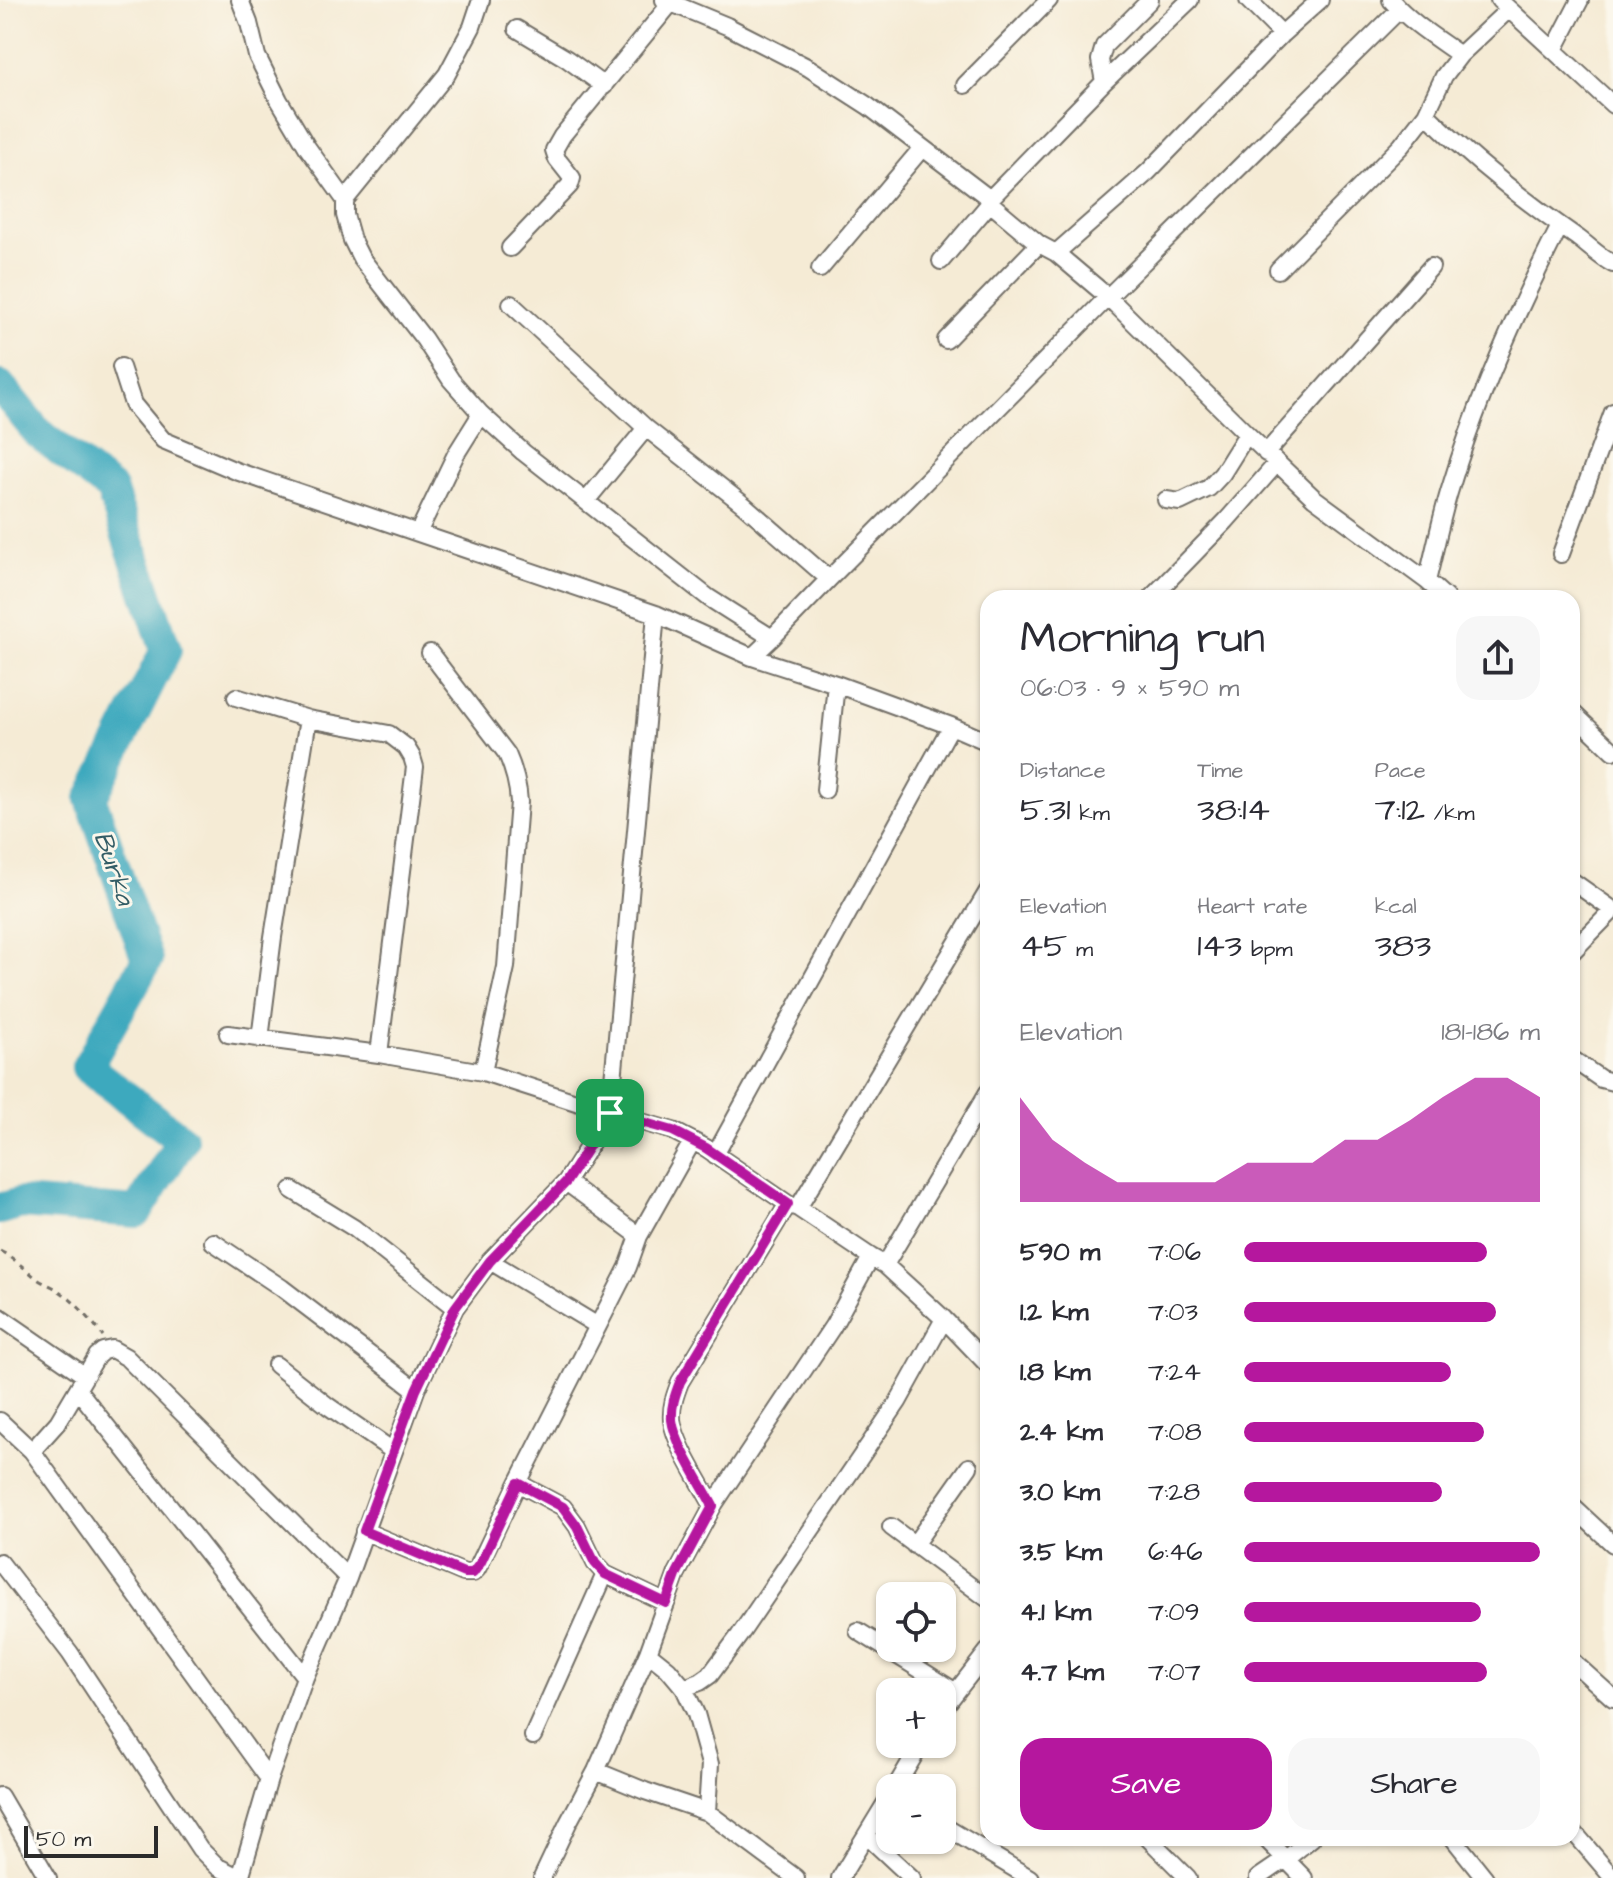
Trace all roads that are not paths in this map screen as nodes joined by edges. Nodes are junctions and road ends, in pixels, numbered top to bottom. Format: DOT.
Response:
graph roads {
  1 [pos="240,0"];
  2 [pos="481,0"];
  3 [pos="1049,0"];
  4 [pos="1150,0"];
  5 [pos="1190,0"];
  6 [pos="1248,0"];
  7 [pos="1320,0"];
  8 [pos="1580,0"];
  9 [pos="676,3"];
  10 [pos="1395,5"];
  11 [pos="1512,7"];
  12 [pos="517,29"];
  13 [pos="1282,34"];
  14 [pos="1554,50"];
  15 [pos="1460,55"];
  16 [pos="1104,82"];
  17 [pos="965,85"];
  18 [pos="604,86"];
  19 [pos="1613,105"];
  20 [pos="1426,114"];
  21 [pos="922,148"];
  22 [pos="345,200"];
  23 [pos="990,201"];
  24 [pos="1560,226"];
  25 [pos="1039,244"];
  26 [pos="510,248"];
  27 [pos="1056,253"];
  28 [pos="941,261"];
  29 [pos="1613,264"];
  30 [pos="1431,267"];
  31 [pos="820,269"];
  32 [pos="1278,270"];
  33 [pos="1108,297"];
  34 [pos="511,304"];
  35 [pos="946,340"];
  36 [pos="121,367"];
  37 [pos="1613,412"];
  38 [pos="481,414"];
  39 [pos="646,428"];
  40 [pos="1247,434"];
  41 [pos="1272,458"];
  42 [pos="1166,500"];
  43 [pos="586,501"];
  44 [pos="418,533"];
  45 [pos="1561,554"];
  46 [pos="829,579"];
  47 [pos="1427,581"];
  48 [pos="1159,590"];
  49 [pos="1437,590"];
  50 [pos="656,614"];
  51 [pos="772,638"];
  52 [pos="430,653"];
  53 [pos="752,657"];
  54 [pos="836,684"];
  55 [pos="236,697"];
  56 [pos="308,719"];
  57 [pos="1580,720"];
  58 [pos="951,726"];
  59 [pos="980,739"];
  60 [pos="1613,751"];
  61 [pos="825,790"];
  62 [pos="1580,887"];
  63 [pos="980,904"];
  64 [pos="1613,910"];
  65 [pos="1580,944"];
  66 [pos="228,1034"];
  67 [pos="260,1039"];
  68 [pos="379,1054"];
  69 [pos="1580,1065"];
  70 [pos="483,1072"];
  71 [pos="1613,1082"];
  72 [pos="980,1104"];
  73 [pos="610,1113"];
  74 [pos="692,1142"];
  75 [pos="715,1155"];
  76 [pos="566,1182"];
  77 [pos="292,1190"];
  78 [pos="793,1206"];
  79 [pos="639,1236"];
  80 [pos="213,1242"];
  81 [pos="490,1261"];
  82 [pos="878,1261"];
  83 [pos="455,1308"];
  84 [pos="0,1317"];
  85 [pos="944,1319"];
  86 [pos="598,1326"];
  87 [pos="980,1357"];
  88 [pos="276,1365"];
  89 [pos="81,1382"];
  90 [pos="416,1390"];
  91 [pos="0,1421"];
  92 [pos="32,1451"];
  93 [pos="393,1451"];
  94 [pos="969,1467"];
  95 [pos="518,1483"];
  96 [pos="713,1506"];
  97 [pos="1580,1513"];
  98 [pos="891,1527"];
  99 [pos="364,1531"];
  100 [pos="1613,1544"];
  101 [pos="914,1545"];
  102 [pos="0,1562"];
  103 [pos="605,1574"];
  104 [pos="348,1578"];
  105 [pos="980,1593"];
  106 [pos="666,1603"];
  107 [pos="858,1631"];
  108 [pos="648,1653"];
  109 [pos="1580,1668"];
  110 [pos="980,1673"];
  111 [pos="305,1677"];
  112 [pos="934,1678"];
  113 [pos="684,1688"];
  114 [pos="956,1692"];
  115 [pos="1613,1698"];
  116 [pos="533,1736"];
  117 [pos="596,1771"];
  118 [pos="269,1779"];
  119 [pos="0,1796"];
  120 [pos="707,1812"];
  121 [pos="876,1819"];
  122 [pos="956,1833"];
  123 [pos="866,1835"];
  124 [pos="1580,1839"];
  125 [pos="1156,1846"];
  126 [pos="1273,1846"];
  127 [pos="1302,1846"];
  128 [pos="1459,1846"];
  129 [pos="1286,1859"];
  130 [pos="48,1878"];
  131 [pos="240,1878"];
  132 [pos="542,1878"];
  133 [pos="796,1878"];
  134 [pos="840,1878"];
  135 [pos="912,1878"];
  136 [pos="1030,1878"];
  137 [pos="1188,1878"];
  138 [pos="1258,1878"];
  139 [pos="1304,1878"];
  140 [pos="1485,1878"];
  141 [pos="1613,1878"];
  1 -- 22 [label="street"];
  2 -- 22 [label="street"];
  3 -- 17 [label="street"];
  4 -- 16 [label="street"];
  5 -- 16 [label="street"];
  6 -- 13 [label="street"];
  7 -- 13 [label="street"];
  8 -- 14 [label="street"];
  9 -- 18 [label="street"];
  9 -- 21 [label="street"];
  10 -- 15 [label="street"];
  10 -- 33 [label="street"];
  11 -- 14 [label="street"];
  11 -- 15 [label="street"];
  12 -- 18 [label="street"];
  13 -- 27 [label="street"];
  14 -- 19 [label="street"];
  15 -- 20 [label="street"];
  16 -- 23 [label="street"];
  18 -- 26 [label="street"];
  20 -- 24 [label="street"];
  20 -- 32 [label="street"];
  21 -- 23 [label="street"];
  21 -- 31 [label="street"];
  22 -- 38 [label="street"];
  23 -- 25 [label="street"];
  23 -- 28 [label="street"];
  24 -- 29 [label="street"];
  24 -- 47 [label="street"];
  25 -- 27 [label="street"];
  25 -- 35 [label="street"];
  27 -- 33 [label="street"];
  30 -- 41 [label="street"];
  33 -- 40 [label="street"];
  33 -- 46 [label="street"];
  34 -- 39 [label="street"];
  36 -- 44 [label="street"];
  37 -- 45 [label="street"];
  38 -- 43 [label="street"];
  38 -- 44 [label="street"];
  39 -- 43 [label="street"];
  39 -- 46 [label="street"];
  40 -- 41 [label="street"];
  40 -- 42 [label="street"];
  41 -- 47 [label="street"];
  41 -- 48 [label="street"];
  43 -- 51 [label="street"];
  44 -- 50 [label="street"];
  46 -- 51 [label="street"];
  47 -- 49 [label="street"];
  50 -- 53 [label="street"];
  50 -- 73 [label="street"];
  51 -- 53 [label="street"];
  52 -- 70 [label="street"];
  53 -- 54 [label="street"];
  54 -- 58 [label="street"];
  54 -- 61 [label="street"];
  55 -- 56 [label="street"];
  56 -- 67 [label="street"];
  56 -- 68 [label="street"];
  57 -- 60 [label="street"];
  58 -- 59 [label="street"];
  58 -- 75 [label="street"];
  62 -- 64 [label="street"];
  63 -- 78 [label="street"];
  64 -- 65 [label="street"];
  66 -- 67 [label="street"];
  67 -- 68 [label="street"];
  68 -- 70 [label="street"];
  69 -- 71 [label="street"];
  70 -- 73 [label="street"];
  72 -- 82 [label="street"];
  73 -- 74 [label="street"];
  73 -- 76 [label="street"];
  74 -- 75 [label="street"];
  74 -- 79 [label="street"];
  75 -- 78 [label="street"];
  76 -- 79 [label="street"];
  76 -- 81 [label="street"];
  77 -- 83 [label="street"];
  78 -- 82 [label="street"];
  78 -- 96 [label="street"];
  79 -- 86 [label="street"];
  80 -- 90 [label="street"];
  81 -- 83 [label="street"];
  81 -- 86 [label="street"];
  82 -- 85 [label="street"];
  82 -- 96 [label="street"];
  83 -- 90 [label="street"];
  84 -- 89 [label="street"];
  85 -- 87 [label="street"];
  85 -- 113 [label="street"];
  86 -- 95 [label="street"];
  88 -- 93 [label="street"];
  89 -- 92 [label="street"];
  89 -- 104 [label="street"];
  89 -- 111 [label="street"];
  90 -- 93 [label="street"];
  91 -- 92 [label="street"];
  92 -- 118 [label="street"];
  93 -- 99 [label="street"];
  94 -- 101 [label="street"];
  95 -- 99 [label="street"];
  95 -- 103 [label="street"];
  96 -- 106 [label="street"];
  97 -- 100 [label="street"];
  98 -- 101 [label="street"];
  99 -- 104 [label="street"];
  101 -- 105 [label="street"];
  102 -- 131 [label="street"];
  103 -- 106 [label="street"];
  103 -- 116 [label="street"];
  104 -- 111 [label="street"];
  106 -- 108 [label="street"];
  107 -- 112 [label="street"];
  108 -- 113 [label="street"];
  108 -- 117 [label="street"];
  109 -- 115 [label="street"];
  110 -- 114 [label="street"];
  111 -- 118 [label="street"];
  113 -- 120 [label="street"];
  117 -- 120 [label="street"];
  117 -- 132 [label="street"];
  118 -- 131 [label="street"];
  119 -- 130 [label="street"];
  120 -- 133 [label="street"];
  121 -- 123 [label="street"];
  122 -- 136 [label="street"];
  123 -- 134 [label="street"];
  123 -- 135 [label="street"];
  124 -- 141 [label="street"];
  125 -- 137 [label="street"];
  126 -- 129 [label="street"];
  127 -- 129 [label="street"];
  128 -- 140 [label="street"];
  129 -- 138 [label="street"];
  129 -- 139 [label="street"];
}
